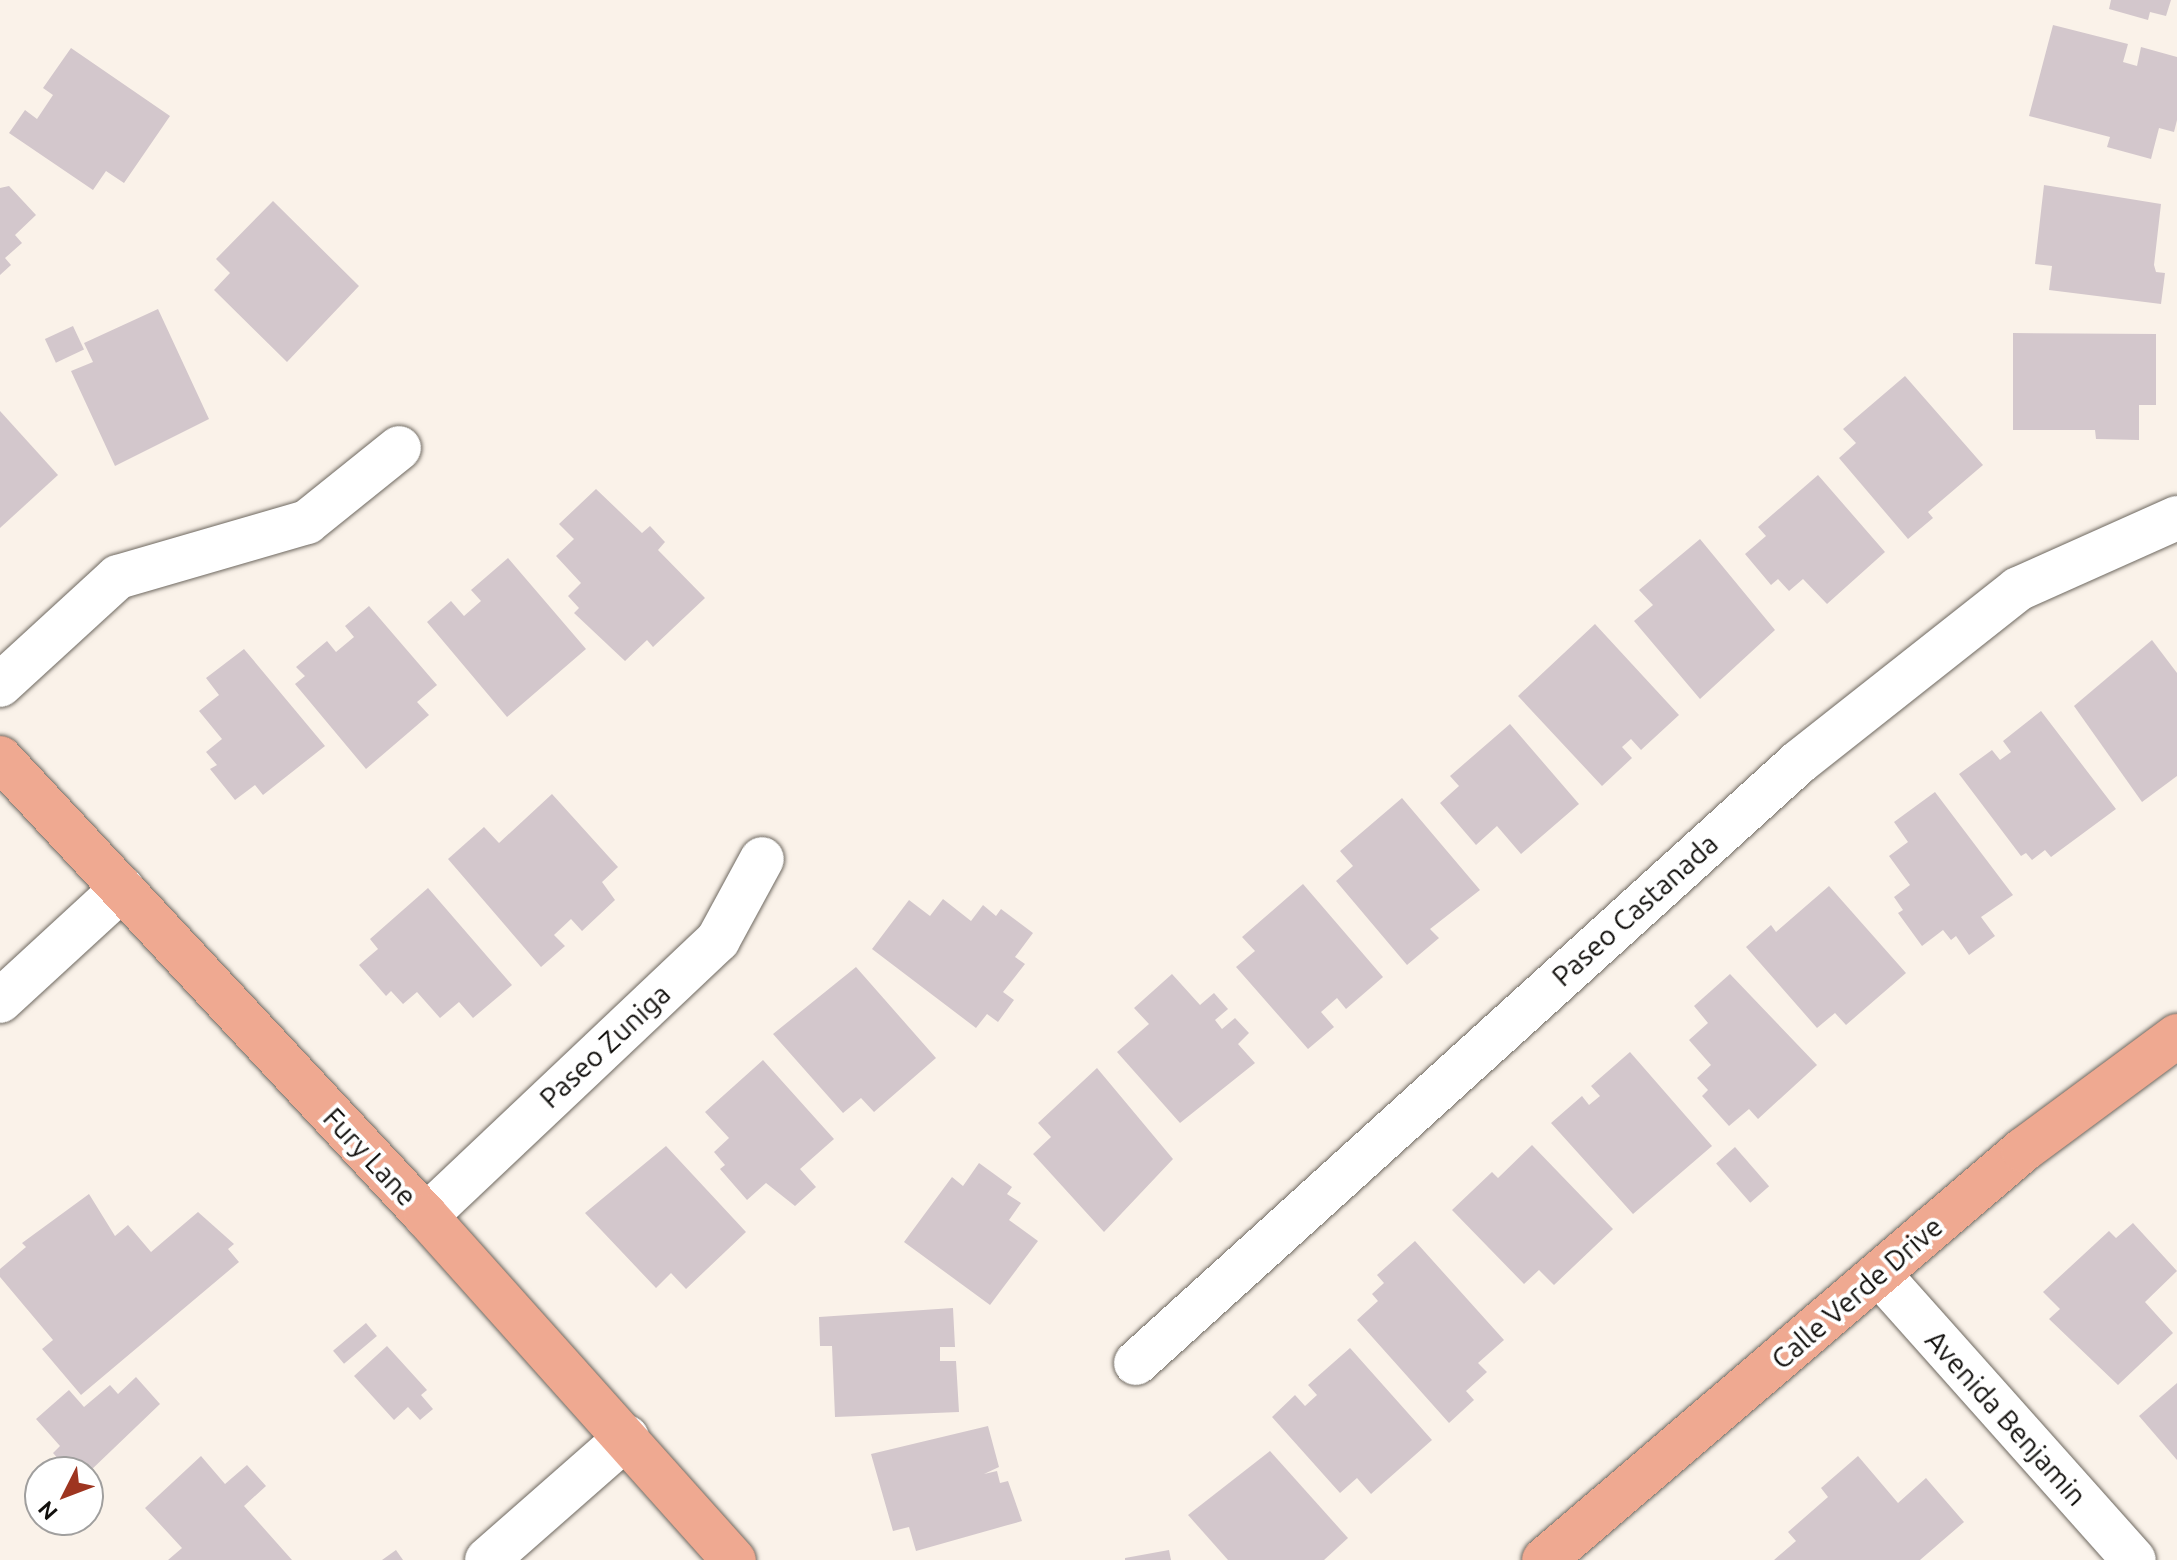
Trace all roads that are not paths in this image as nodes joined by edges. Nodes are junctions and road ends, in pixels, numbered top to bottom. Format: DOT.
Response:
graph roads {
  1 [pos="399,448"];
  2 [pos="2177,518"];
  3 [pos="0,685"];
  4 [pos="0,758"];
  5 [pos="762,859"];
  6 [pos="122,889"];
  7 [pos="0,1001"];
  8 [pos="2177,1036"];
  9 [pos="426,1216"];
  10 [pos="1879,1274"];
  11 [pos="1136,1363"];
  12 [pos="627,1437"];
  13 [pos="487,1560"];
  14 [pos="734,1560"];
  15 [pos="1544,1560"];
  16 [pos="2134,1560"];
  1 -- 3 [label="street"];
  2 -- 11 [label="street, Paseo Castanada"];
  4 -- 6 [label="main road, Fury Lane"];
  5 -- 9 [label="street, Paseo Zuniga"];
  6 -- 7 [label="street"];
  6 -- 9 [label="main road, Fury Lane"];
  8 -- 10 [label="main road, Calle Verde Drive"];
  9 -- 12 [label="main road, Fury Lane"];
  10 -- 15 [label="main road, Calle Verde Drive"];
  10 -- 16 [label="street, Avenida Benjamin"];
  12 -- 13 [label="street"];
  12 -- 14 [label="main road, Fury Lane"];
}
